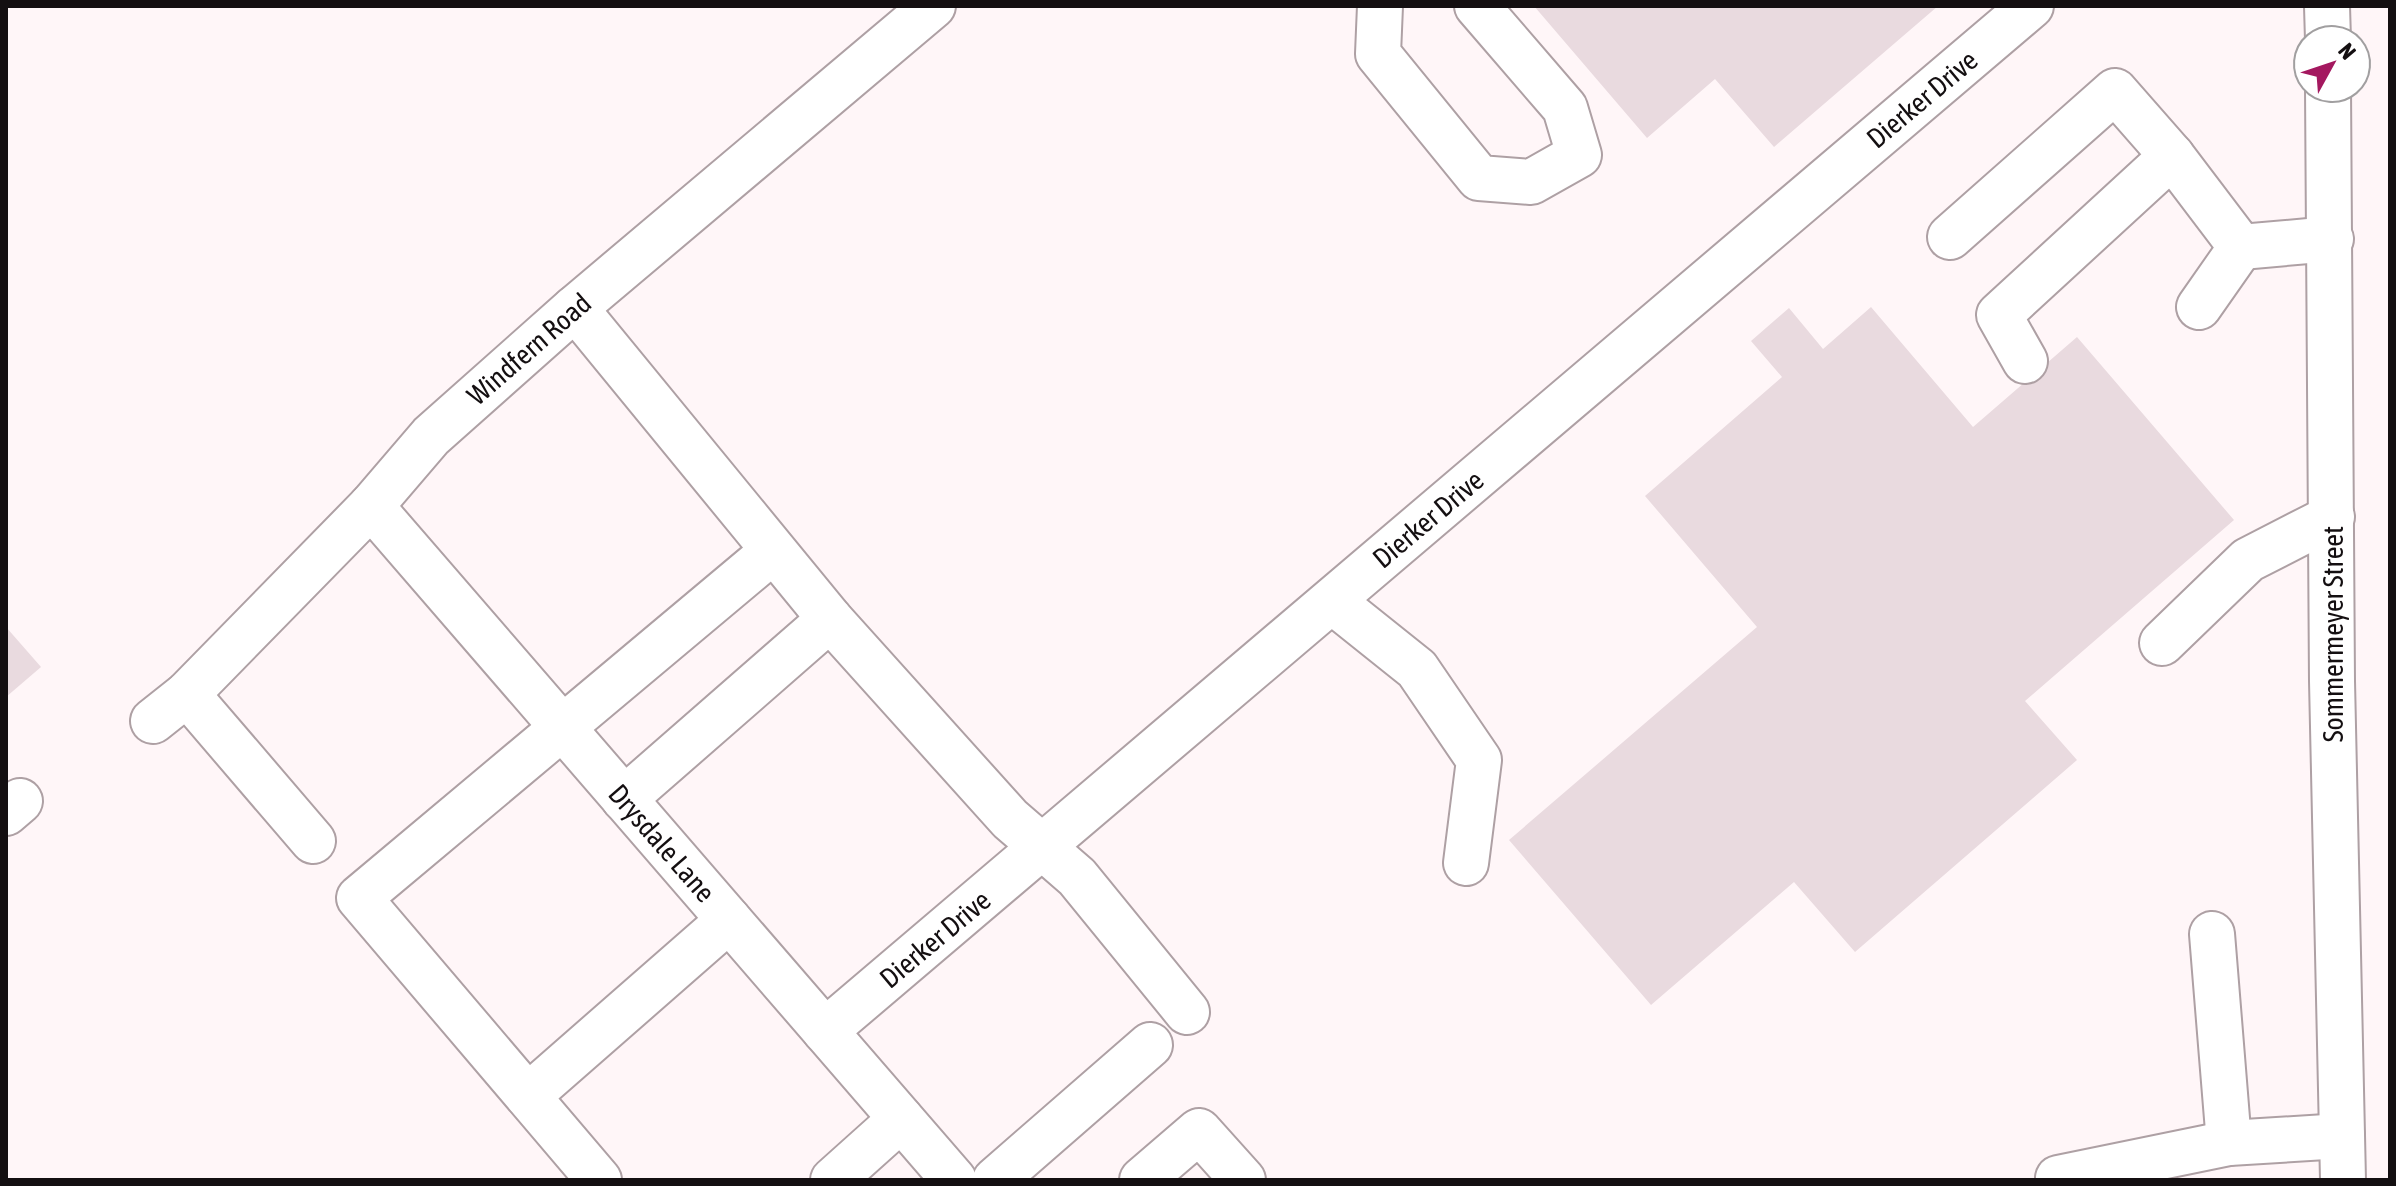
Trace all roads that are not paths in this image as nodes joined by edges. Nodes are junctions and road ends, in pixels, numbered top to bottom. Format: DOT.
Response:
graph roads {
  1 [pos="933,6"];
  2 [pos="1380,6"];
  3 [pos="1477,6"];
  4 [pos="2031,6"];
  5 [pos="2328,104"];
  6 [pos="2172,156"];
  7 [pos="1950,237"];
  8 [pos="2331,239"];
  9 [pos="2241,247"];
  10 [pos="2199,307"];
  11 [pos="575,308"];
  12 [pos="2025,361"];
  13 [pos="371,506"];
  14 [pos="2332,517"];
  15 [pos="773,551"];
  16 [pos="1332,601"];
  17 [pos="830,619"];
  18 [pos="2162,643"];
  19 [pos="187,694"];
  20 [pos="153,721"];
  21 [pos="561,726"];
  22 [pos="624,799"];
  23 [pos="313,841"];
  24 [pos="1043,849"];
  25 [pos="1466,863"];
  26 [pos="729,920"];
  27 [pos="2212,934"];
  28 [pos="1187,1012"];
  29 [pos="825,1031"];
  30 [pos="1150,1045"];
  31 [pos="528,1096"];
  32 [pos="901,1119"];
  33 [pos="2342,1136"];
  34 [pos="2229,1143"];
  35 [pos="2058,1178"];
  36 [pos="599,1180"];
  37 [pos="833,1180"];
  38 [pos="954,1180"];
  39 [pos="995,1180"];
  40 [pos="1142,1180"];
  41 [pos="1243,1180"];
  42 [pos="2343,1180"];
  1 -- 11 [label="street, Windfern Road"];
  2 -- 3 [label="street"];
  4 -- 16 [label="street, Dierker Drive"];
  5 -- 8 [label="street, Sommermeyer Street"];
  6 -- 7 [label="street"];
  6 -- 9 [label="street"];
  6 -- 12 [label="street"];
  8 -- 9 [label="street"];
  8 -- 14 [label="street, Sommermeyer Street"];
  9 -- 10 [label="street"];
  11 -- 13 [label="street, Windfern Road"];
  11 -- 15 [label="street"];
  13 -- 19 [label="street, Windfern Road"];
  13 -- 21 [label="street, Drysdale Lane"];
  14 -- 18 [label="street"];
  14 -- 33 [label="street, Sommermeyer Street"];
  15 -- 17 [label="street"];
  15 -- 21 [label="street"];
  16 -- 24 [label="street, Dierker Drive"];
  16 -- 25 [label="street"];
  17 -- 22 [label="street"];
  17 -- 24 [label="street"];
  19 -- 20 [label="street, Windfern Road"];
  19 -- 23 [label="street"];
  21 -- 22 [label="street, Drysdale Lane"];
  21 -- 31 [label="street"];
  22 -- 26 [label="street, Drysdale Lane"];
  24 -- 28 [label="street"];
  24 -- 29 [label="street, Dierker Drive"];
  26 -- 29 [label="street, Drysdale Lane"];
  26 -- 31 [label="street"];
  27 -- 34 [label="street"];
  29 -- 32 [label="street, Drysdale Lane"];
  30 -- 39 [label="street"];
  31 -- 36 [label="street"];
  32 -- 37 [label="street"];
  32 -- 38 [label="street, Drysdale Lane"];
  33 -- 34 [label="street"];
  33 -- 42 [label="street, Sommermeyer Street"];
  34 -- 35 [label="street"];
  40 -- 41 [label="street"];
}
